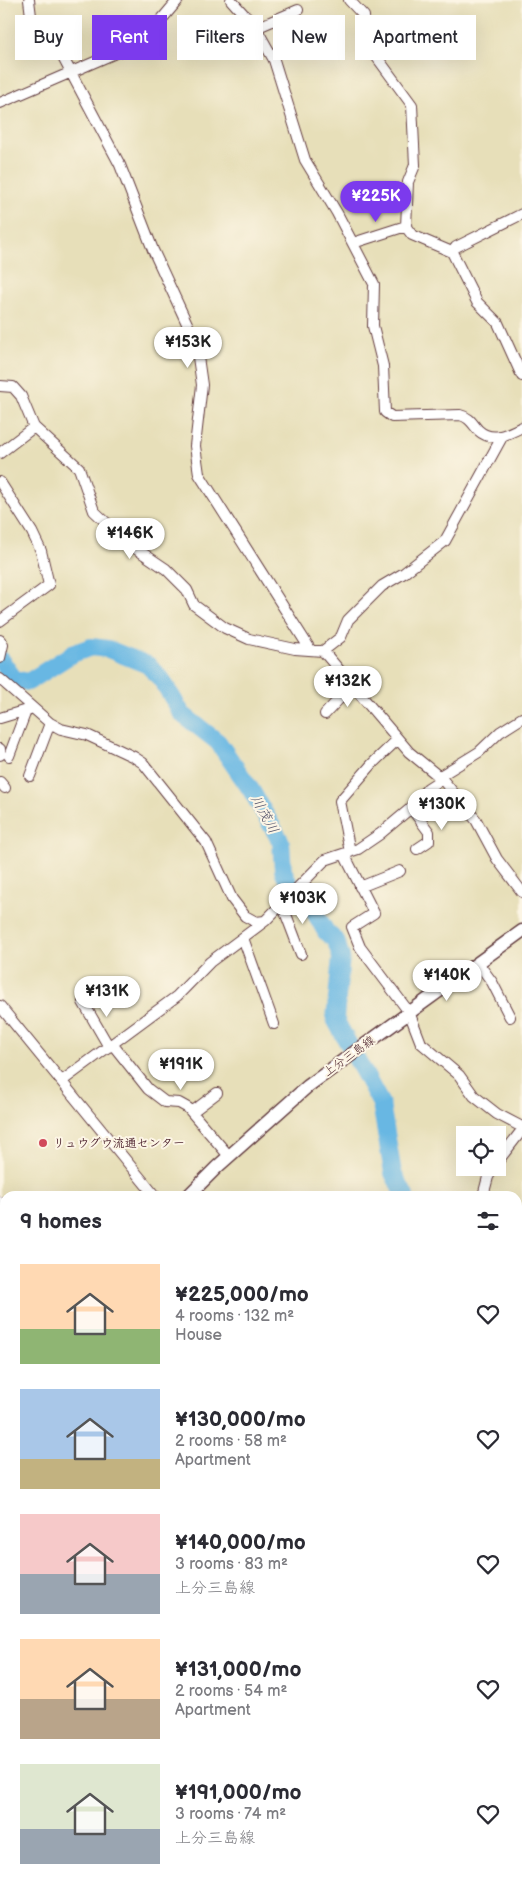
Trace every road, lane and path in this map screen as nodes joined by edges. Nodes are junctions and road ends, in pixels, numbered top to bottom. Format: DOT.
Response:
graph roads {
  1 [pos="29,0"];
  2 [pos="178,0"];
  3 [pos="231,0"];
  4 [pos="349,0"];
  5 [pos="298,10"];
  6 [pos="244,15"];
  7 [pos="263,25"];
  8 [pos="263,41"];
  9 [pos="70,72"];
  10 [pos="0,103"];
  11 [pos="522,214"];
  12 [pos="406,226"];
  13 [pos="353,243"];
  14 [pos="452,252"];
  15 [pos="522,376"];
  16 [pos="0,386"];
  17 [pos="34,427"];
  18 [pos="522,427"];
  19 [pos="502,437"];
  20 [pos="0,453"];
  21 [pos="0,482"];
  22 [pos="0,621"];
  23 [pos="0,640"];
  24 [pos="310,649"];
  25 [pos="323,651"];
  26 [pos="0,656"];
  27 [pos="0,679"];
  28 [pos="352,686"];
  29 [pos="30,709"];
  30 [pos="325,714"];
  31 [pos="0,718"];
  32 [pos="522,718"];
  33 [pos="50,723"];
  34 [pos="398,739"];
  35 [pos="0,750"];
  36 [pos="4,755"];
  37 [pos="30,776"];
  38 [pos="441,778"];
  39 [pos="411,808"];
  40 [pos="417,849"];
  41 [pos="347,853"];
  42 [pos="400,871"];
  43 [pos="360,886"];
  44 [pos="522,892"];
  45 [pos="282,904"];
  46 [pos="265,921"];
  47 [pos="522,932"];
  48 [pos="243,938"];
  49 [pos="301,954"];
  50 [pos="478,963"];
  51 [pos="83,1002"];
  52 [pos="0,1006"];
  53 [pos="409,1012"];
  54 [pos="510,1017"];
  55 [pos="274,1024"];
  56 [pos="111,1046"];
  57 [pos="62,1082"];
  58 [pos="217,1093"];
  59 [pos="192,1112"];
  60 [pos="522,1128"];
  61 [pos="506,1150"];
  62 [pos="229,1156"];
  63 [pos="489,1176"];
  64 [pos="152,1191"];
  65 [pos="193,1191"];
  66 [pos="484,1191"];
  1 -- 9 [label="street"];
  2 -- 9 [label="street"];
  3 -- 6 [label="street"];
  4 -- 12 [label="street"];
  5 -- 7 [label="street"];
  8 -- 13 [label="street"];
  9 -- 10 [label="street"];
  9 -- 24 [label="street"];
  11 -- 14 [label="street"];
  12 -- 13 [label="street"];
  12 -- 14 [label="street"];
  13 -- 19 [label="street"];
  14 -- 15 [label="street"];
  16 -- 17 [label="street"];
  17 -- 20 [label="street"];
  17 -- 24 [label="street"];
  18 -- 19 [label="street"];
  19 -- 25 [label="street"];
  21 -- 22 [label="street"];
  23 -- 26 [label="street"];
  24 -- 25 [label="street"];
  25 -- 28 [label="street"];
  27 -- 29 [label="street"];
  28 -- 30 [label="street"];
  28 -- 34 [label="street"];
  29 -- 31 [label="street"];
  29 -- 33 [label="street"];
  29 -- 36 [label="street"];
  32 -- 38 [label="street"];
  33 -- 37 [label="street"];
  33 -- 46 [label="street"];
  34 -- 38 [label="street"];
  34 -- 41 [label="street"];
  35 -- 36 [label="street"];
  38 -- 39 [label="street"];
  38 -- 44 [label="street"];
  39 -- 40 [label="street"];
  39 -- 41 [label="street"];
  41 -- 43 [label="street"];
  41 -- 45 [label="street"];
  42 -- 43 [label="street"];
  43 -- 53 [label="street"];
  45 -- 46 [label="street"];
  45 -- 49 [label="street"];
  46 -- 48 [label="street"];
  47 -- 50 [label="main road, 上分三島線"];
  48 -- 55 [label="street"];
  48 -- 56 [label="street"];
  50 -- 53 [label="main road, 上分三島線"];
  50 -- 54 [label="street"];
  51 -- 56 [label="street"];
  52 -- 57 [label="street"];
  53 -- 60 [label="street"];
  53 -- 62 [label="main road, 上分三島線"];
  56 -- 57 [label="street"];
  56 -- 59 [label="street"];
  57 -- 64 [label="street"];
  58 -- 59 [label="street"];
  59 -- 62 [label="street"];
  60 -- 61 [label="street"];
  62 -- 65 [label="main road, 上分三島線"];
  63 -- 66 [label="street"];
}
